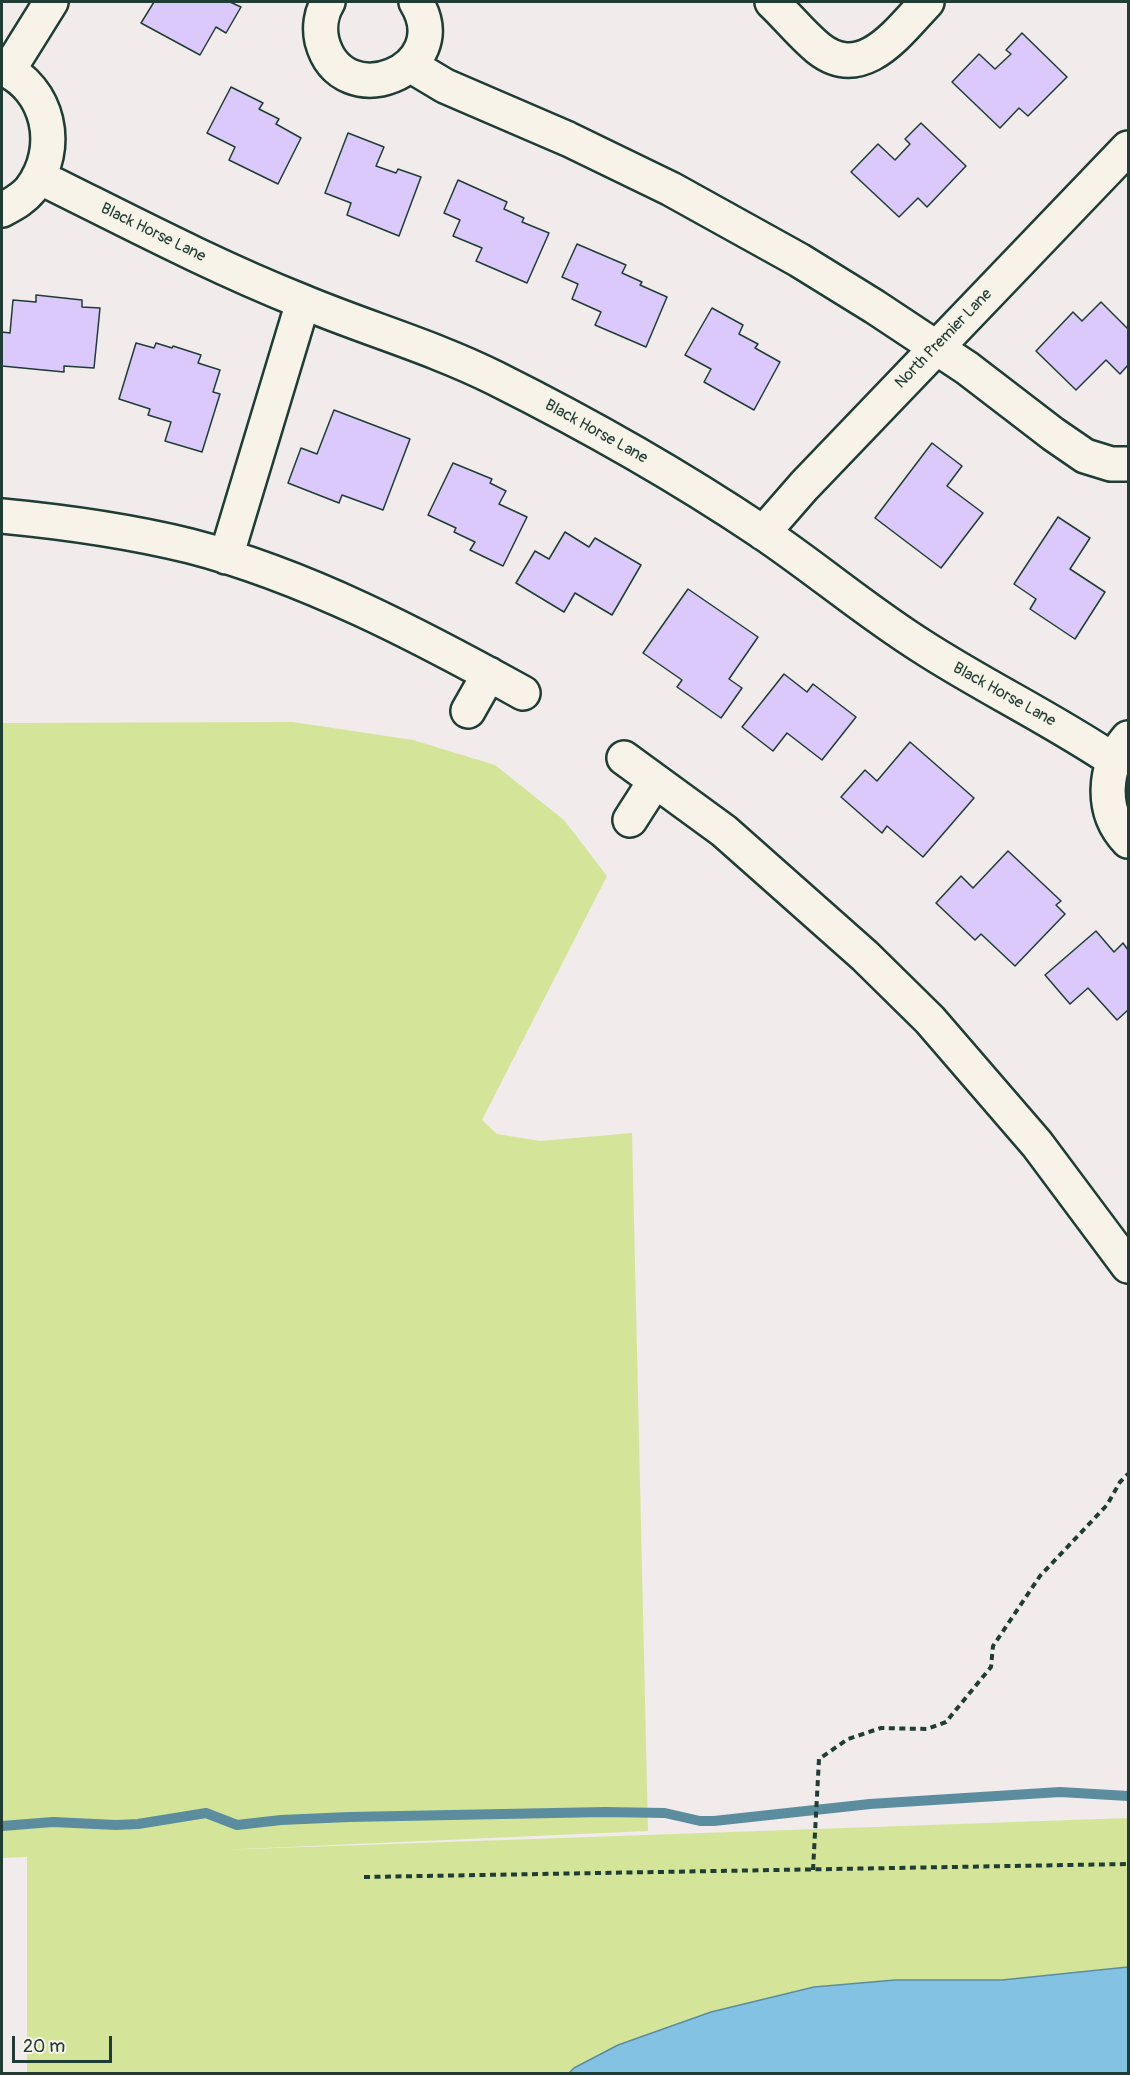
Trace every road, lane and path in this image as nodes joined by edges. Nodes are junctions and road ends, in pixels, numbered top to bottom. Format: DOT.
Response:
graph roads {
  1 [pos="51,2"];
  2 [pos="328,2"];
  3 [pos="416,2"];
  4 [pos="772,2"];
  5 [pos="927,2"];
  6 [pos="410,65"];
  7 [pos="5,69"];
  8 [pos="1128,148"];
  9 [pos="39,177"];
  10 [pos="2,210"];
  11 [pos="303,302"];
  12 [pos="935,348"];
  13 [pos="1128,465"];
  14 [pos="2,516"];
  15 [pos="763,532"];
  16 [pos="226,557"];
  17 [pos="489,674"];
  18 [pos="524,693"];
  19 [pos="468,711"];
  20 [pos="1121,749"];
  21 [pos="624,759"];
  22 [pos="655,781"];
  23 [pos="630,820"];
  24 [pos="1128,841"];
  25 [pos="1126,1257"];
  26 [pos="1128,1474"];
  27 [pos="1128,1864"];
  28 [pos="813,1870"];
  29 [pos="364,1878"];
  1 -- 7 [label="street"];
  2 -- 6 [label="street"];
  3 -- 6 [label="street"];
  4 -- 5 [label="street"];
  6 -- 12 [label="street"];
  7 -- 9 [label="street"];
  8 -- 12 [label="street, North Premier Lane"];
  9 -- 10 [label="street"];
  9 -- 11 [label="street, Black Horse Lane"];
  11 -- 15 [label="street, Black Horse Lane"];
  11 -- 16 [label="street"];
  12 -- 13 [label="street"];
  12 -- 15 [label="street, North Premier Lane"];
  14 -- 16 [label="street"];
  15 -- 20 [label="street, Black Horse Lane"];
  16 -- 17 [label="street"];
  17 -- 18 [label="street"];
  17 -- 19 [label="street"];
  20 -- 24 [label="street"];
  21 -- 22 [label="street"];
  22 -- 23 [label="street"];
  22 -- 25 [label="street"];
  26 -- 28 [label="path"];
  27 -- 28 [label="path"];
  28 -- 29 [label="path"];
}
